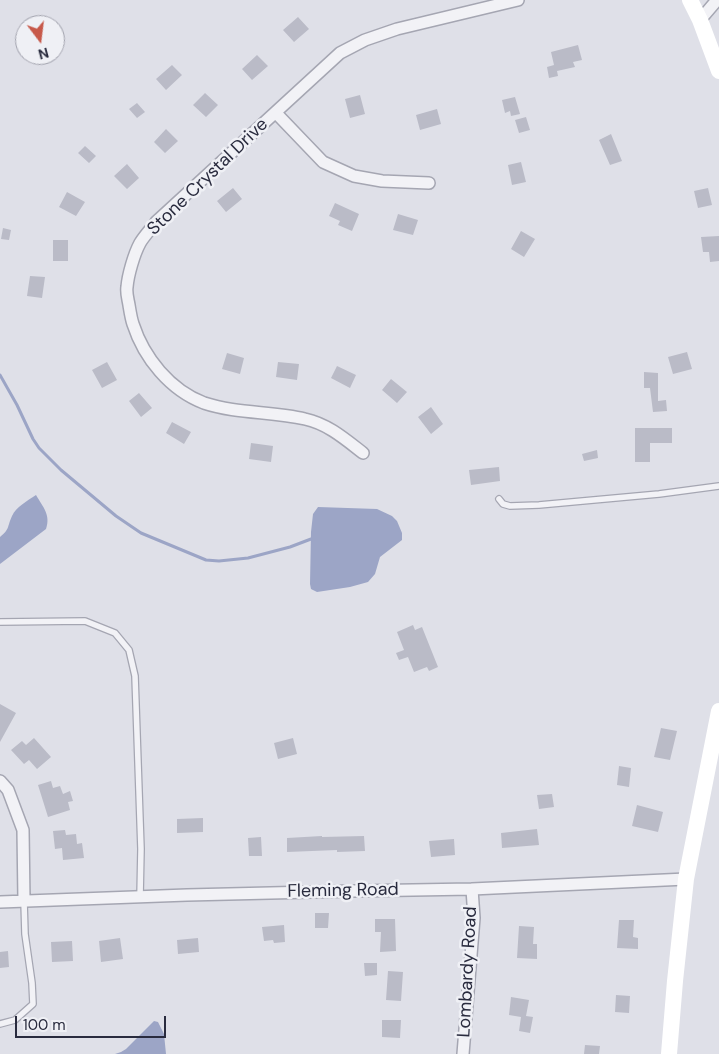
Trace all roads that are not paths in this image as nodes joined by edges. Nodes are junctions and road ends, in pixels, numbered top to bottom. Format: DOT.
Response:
graph roads {
  1 [pos="518,0"];
  2 [pos="690,0"];
  3 [pos="717,0"];
  4 [pos="700,20"];
  5 [pos="719,72"];
  6 [pos="276,113"];
  7 [pos="428,183"];
  8 [pos="363,453"];
  9 [pos="719,486"];
  10 [pos="499,499"];
  11 [pos="0,622"];
  12 [pos="719,711"];
  13 [pos="0,781"];
  14 [pos="686,879"];
  15 [pos="472,889"];
  16 [pos="140,897"];
  17 [pos="24,901"];
  18 [pos="0,902"];
  19 [pos="0,1024"];
  20 [pos="463,1054"];
  21 [pos="669,1054"];
  1 -- 6 [label="street, Stone Crystal Drive"];
  2 -- 4 [label="street"];
  3 -- 4 [label="street"];
  4 -- 5 [label="street"];
  6 -- 7 [label="street"];
  6 -- 8 [label="street, Stone Crystal Drive"];
  9 -- 10 [label="lane"];
  11 -- 16 [label="lane"];
  12 -- 14 [label="street"];
  13 -- 17 [label="street"];
  14 -- 15 [label="street, Fleming Road"];
  14 -- 21 [label="street"];
  15 -- 16 [label="street, Fleming Road"];
  15 -- 20 [label="street, Lombardy Road"];
  16 -- 17 [label="street, Fleming Road"];
  17 -- 18 [label="street, Fleming Road"];
  17 -- 19 [label="lane"];
}
